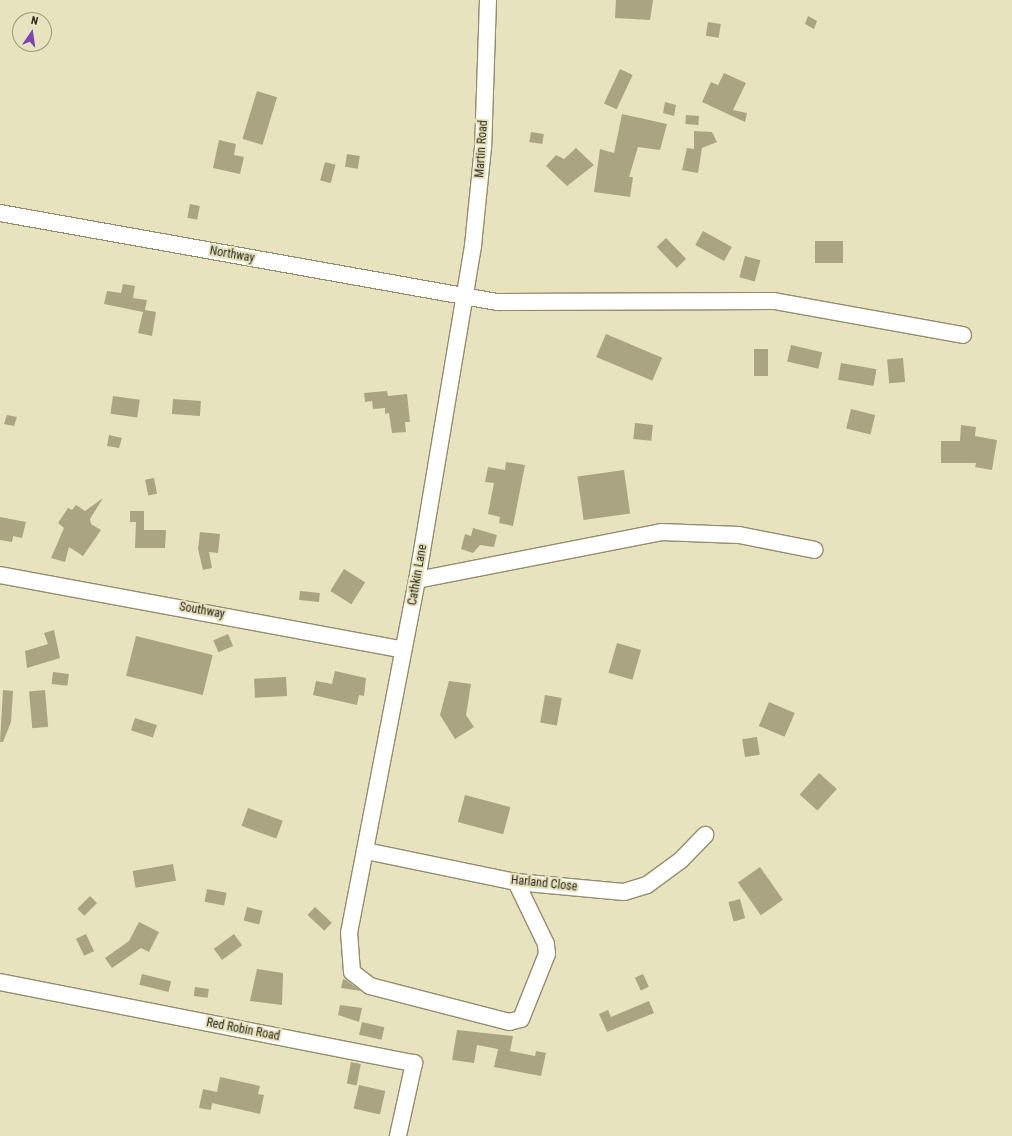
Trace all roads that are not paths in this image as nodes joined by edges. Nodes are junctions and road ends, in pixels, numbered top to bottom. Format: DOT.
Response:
graph roads {
  1 [pos="488,0"];
  2 [pos="0,213"];
  3 [pos="464,297"];
  4 [pos="963,335"];
  5 [pos="815,550"];
  6 [pos="0,575"];
  7 [pos="417,580"];
  8 [pos="404,650"];
  9 [pos="705,835"];
  10 [pos="366,851"];
  11 [pos="516,882"];
  12 [pos="0,982"];
  13 [pos="398,1136"];
  1 -- 3 [label="street, Martin Road"];
  2 -- 3 [label="street, Northway"];
  3 -- 4 [label="street, Northway"];
  3 -- 7 [label="street, Cathkin Lane"];
  5 -- 7 [label="street"];
  6 -- 8 [label="street, Southway"];
  7 -- 8 [label="street, Cathkin Lane"];
  8 -- 10 [label="street, Cathkin Lane"];
  9 -- 11 [label="street, Harland Close"];
  10 -- 11 [label="street, Harland Close"];
  10 -- 11 [label="street, Cathkin Lane"];
  12 -- 13 [label="street, Red Robin Road"];
}
